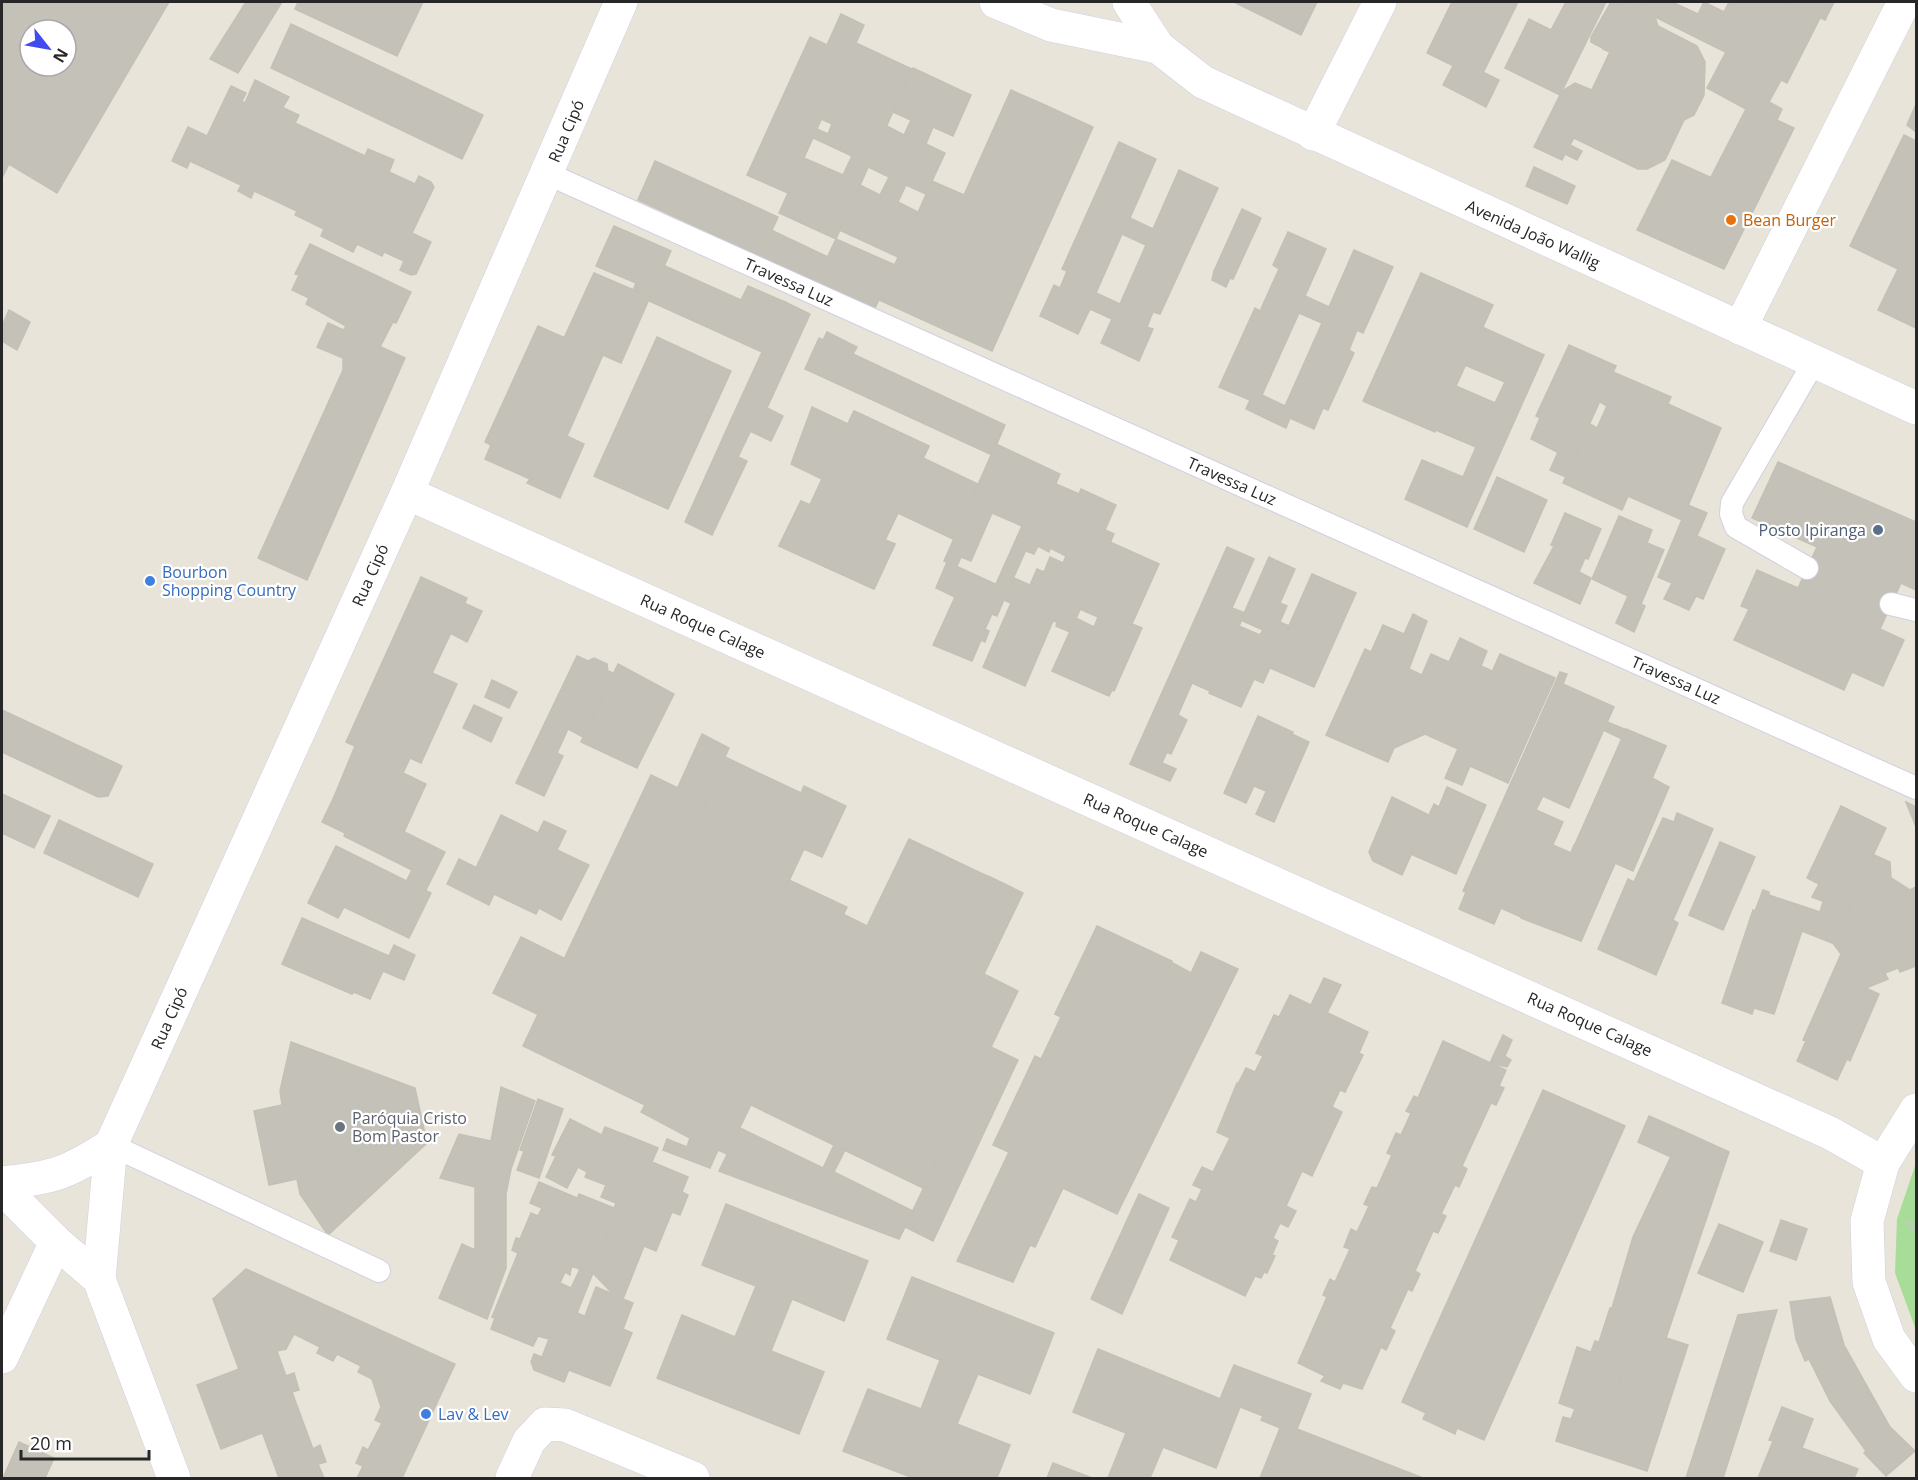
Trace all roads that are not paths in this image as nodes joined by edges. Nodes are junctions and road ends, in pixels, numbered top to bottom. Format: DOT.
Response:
graph roads {
  1 [pos="621,2"];
  2 [pos="996,2"];
  3 [pos="1129,2"];
  4 [pos="1143,2"];
  5 [pos="1380,2"];
  6 [pos="1904,2"];
  7 [pos="1158,47"];
  8 [pos="1313,134"];
  9 [pos="548,174"];
  10 [pos="1740,328"];
  11 [pos="1814,362"];
  12 [pos="1917,408"];
  13 [pos="407,493"];
  14 [pos="1807,568"];
  15 [pos="1892,604"];
  16 [pos="1917,610"];
  17 [pos="1917,788"];
  18 [pos="1917,1110"];
  19 [pos="111,1145"];
  20 [pos="1883,1163"];
  21 [pos="2,1183"];
  22 [pos="2,1188"];
  23 [pos="56,1242"];
  24 [pos="380,1271"];
  25 [pos="99,1279"];
  26 [pos="2,1357"];
  27 [pos="1917,1377"];
  28 [pos="174,1479"];
  29 [pos="512,1479"];
  30 [pos="693,1479"];
  1 -- 9 [label="street, Rua Cipó"];
  2 -- 7 [label="street, Avenida João Wallig"];
  3 -- 7 [label="street, Avenida João Wallig"];
  4 -- 7 [label="street"];
  5 -- 8 [label="street"];
  6 -- 10 [label="street"];
  7 -- 8 [label="street, Avenida João Wallig"];
  8 -- 10 [label="street, Avenida João Wallig"];
  9 -- 13 [label="street, Rua Cipó"];
  9 -- 17 [label="lane, Travessa Luz"];
  10 -- 11 [label="street, Avenida João Wallig"];
  11 -- 12 [label="street, Avenida João Wallig"];
  11 -- 14 [label="lane"];
  13 -- 19 [label="street, Rua Cipó"];
  13 -- 20 [label="street, Rua Roque Calage"];
  15 -- 16 [label="lane"];
  18 -- 20 [label="street"];
  19 -- 21 [label="street"];
  19 -- 24 [label="lane"];
  19 -- 25 [label="street, Rua Cipó"];
  20 -- 27 [label="street"];
  22 -- 23 [label="street"];
  23 -- 25 [label="street"];
  23 -- 26 [label="street"];
  25 -- 28 [label="street"];
  29 -- 30 [label="street"];
}
